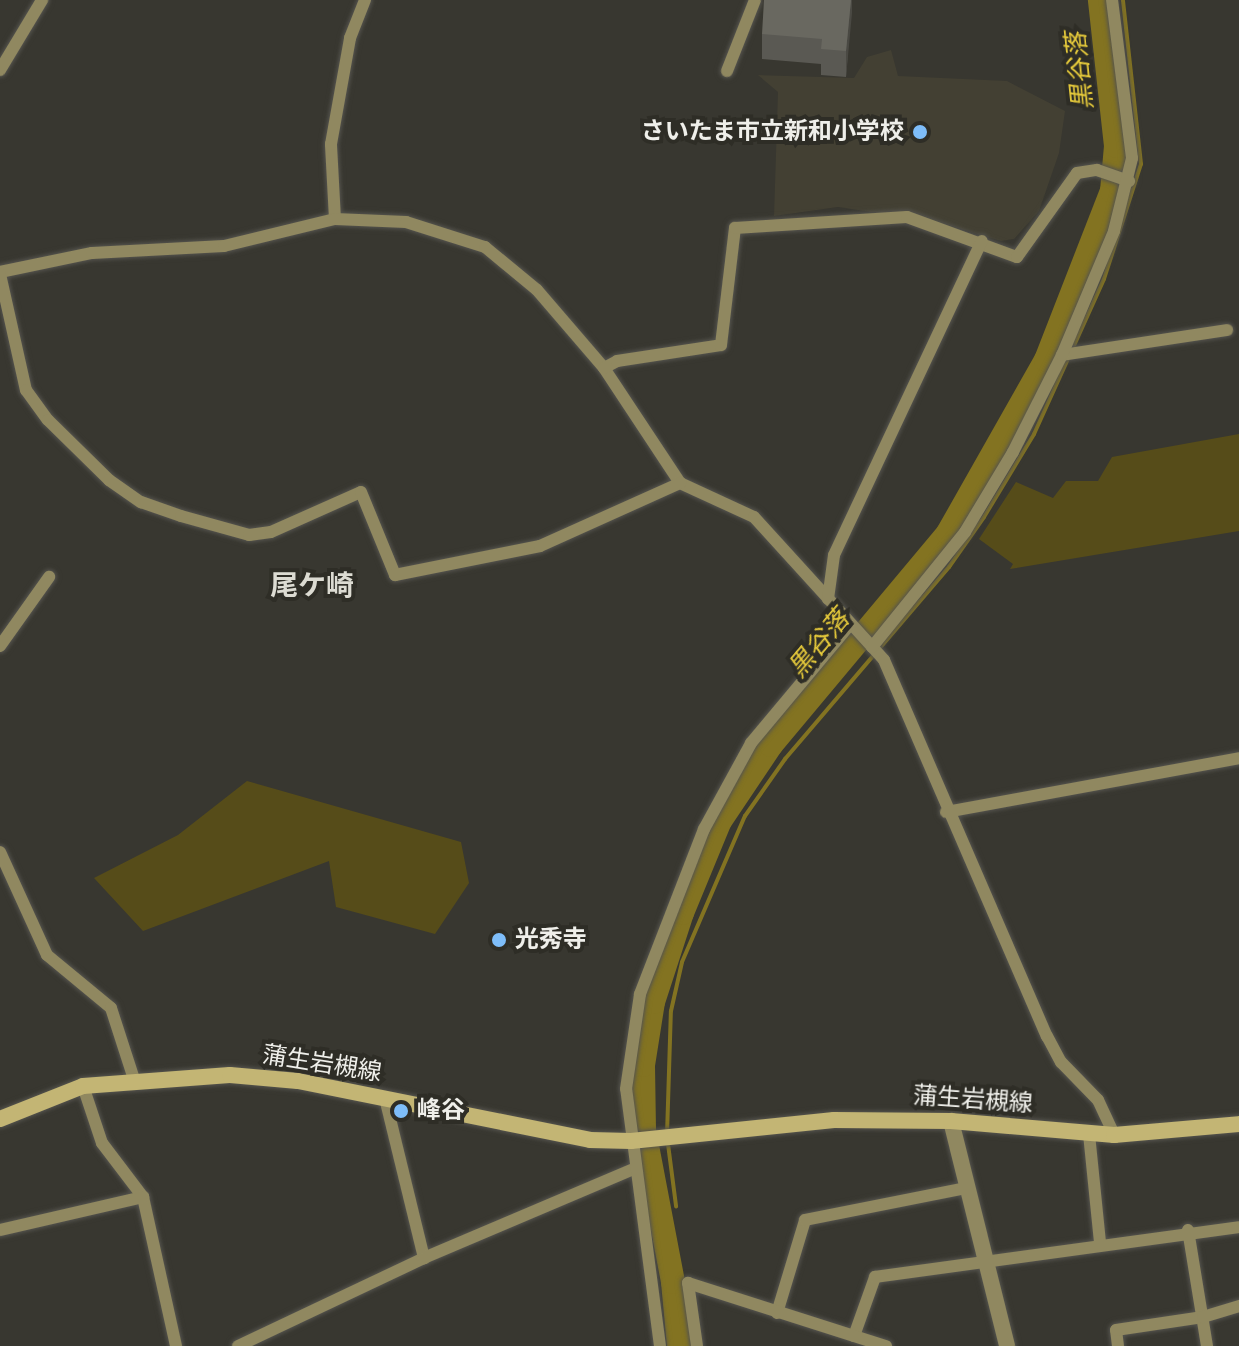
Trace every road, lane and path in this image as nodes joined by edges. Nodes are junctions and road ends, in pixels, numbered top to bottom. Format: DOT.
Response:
graph roads {
  1 [pos="42,0"];
  2 [pos="365,0"];
  3 [pos="755,0"];
  4 [pos="1112,0"];
  5 [pos="0,70"];
  6 [pos="727,71"];
  7 [pos="1129,181"];
  8 [pos="335,219"];
  9 [pos="982,241"];
  10 [pos="0,273"];
  11 [pos="1227,330"];
  12 [pos="1062,355"];
  13 [pos="604,368"];
  14 [pos="680,483"];
  15 [pos="49,577"];
  16 [pos="828,599"];
  17 [pos="851,628"];
  18 [pos="869,645"];
  19 [pos="0,646"];
  20 [pos="1239,758"];
  21 [pos="946,812"];
  22 [pos="0,852"];
  23 [pos="134,1079"];
  24 [pos="83,1086"];
  25 [pos="385,1098"];
  26 [pos="0,1119"];
  27 [pos="951,1121"];
  28 [pos="1239,1124"];
  29 [pos="1089,1134"];
  30 [pos="1114,1135"];
  31 [pos="642,1140"];
  32 [pos="634,1169"];
  33 [pos="966,1188"];
  34 [pos="143,1197"];
  35 [pos="1239,1227"];
  36 [pos="0,1230"];
  37 [pos="1188,1230"];
  38 [pos="1100,1243"];
  39 [pos="424,1258"];
  40 [pos="984,1260"];
  41 [pos="1239,1306"];
  42 [pos="777,1313"];
  43 [pos="1203,1317"];
  44 [pos="854,1336"];
  45 [pos="176,1346"];
  46 [pos="238,1346"];
  47 [pos="660,1346"];
  48 [pos="697,1346"];
  49 [pos="886,1346"];
  50 [pos="1007,1346"];
  51 [pos="1118,1346"];
  52 [pos="1207,1346"];
  1 -- 5 [label="street"];
  2 -- 8 [label="street"];
  3 -- 6 [label="street"];
  4 -- 7 [label="street"];
  7 -- 9 [label="street"];
  7 -- 12 [label="street"];
  8 -- 10 [label="street"];
  8 -- 13 [label="street"];
  9 -- 13 [label="street"];
  9 -- 16 [label="street"];
  10 -- 14 [label="street"];
  11 -- 12 [label="street"];
  12 -- 18 [label="street"];
  13 -- 14 [label="street"];
  14 -- 16 [label="street"];
  15 -- 19 [label="street"];
  16 -- 17 [label="street"];
  17 -- 18 [label="street"];
  17 -- 31 [label="street"];
  18 -- 21 [label="street"];
  20 -- 21 [label="street"];
  21 -- 30 [label="street"];
  22 -- 23 [label="street"];
  23 -- 24 [label="main road, 蒲生岩槻線"];
  23 -- 25 [label="main road, 蒲生岩槻線"];
  24 -- 26 [label="main road, 蒲生岩槻線"];
  24 -- 34 [label="street"];
  25 -- 31 [label="main road, 蒲生岩槻線"];
  25 -- 39 [label="street"];
  27 -- 29 [label="main road, 蒲生岩槻線"];
  27 -- 31 [label="main road, 蒲生岩槻線"];
  27 -- 33 [label="street"];
  28 -- 30 [label="main road, 蒲生岩槻線"];
  29 -- 30 [label="main road, 蒲生岩槻線"];
  29 -- 38 [label="street"];
  31 -- 32 [label="street"];
  32 -- 39 [label="street"];
  32 -- 47 [label="street"];
  33 -- 40 [label="street"];
  33 -- 42 [label="street"];
  34 -- 36 [label="street"];
  34 -- 45 [label="street"];
  35 -- 37 [label="street"];
  37 -- 38 [label="street"];
  37 -- 43 [label="street"];
  38 -- 40 [label="street"];
  39 -- 46 [label="street"];
  40 -- 44 [label="street"];
  40 -- 50 [label="street"];
  41 -- 43 [label="street"];
  42 -- 44 [label="street"];
  42 -- 48 [label="street"];
  43 -- 51 [label="street"];
  43 -- 52 [label="street"];
  44 -- 49 [label="street"];
}
